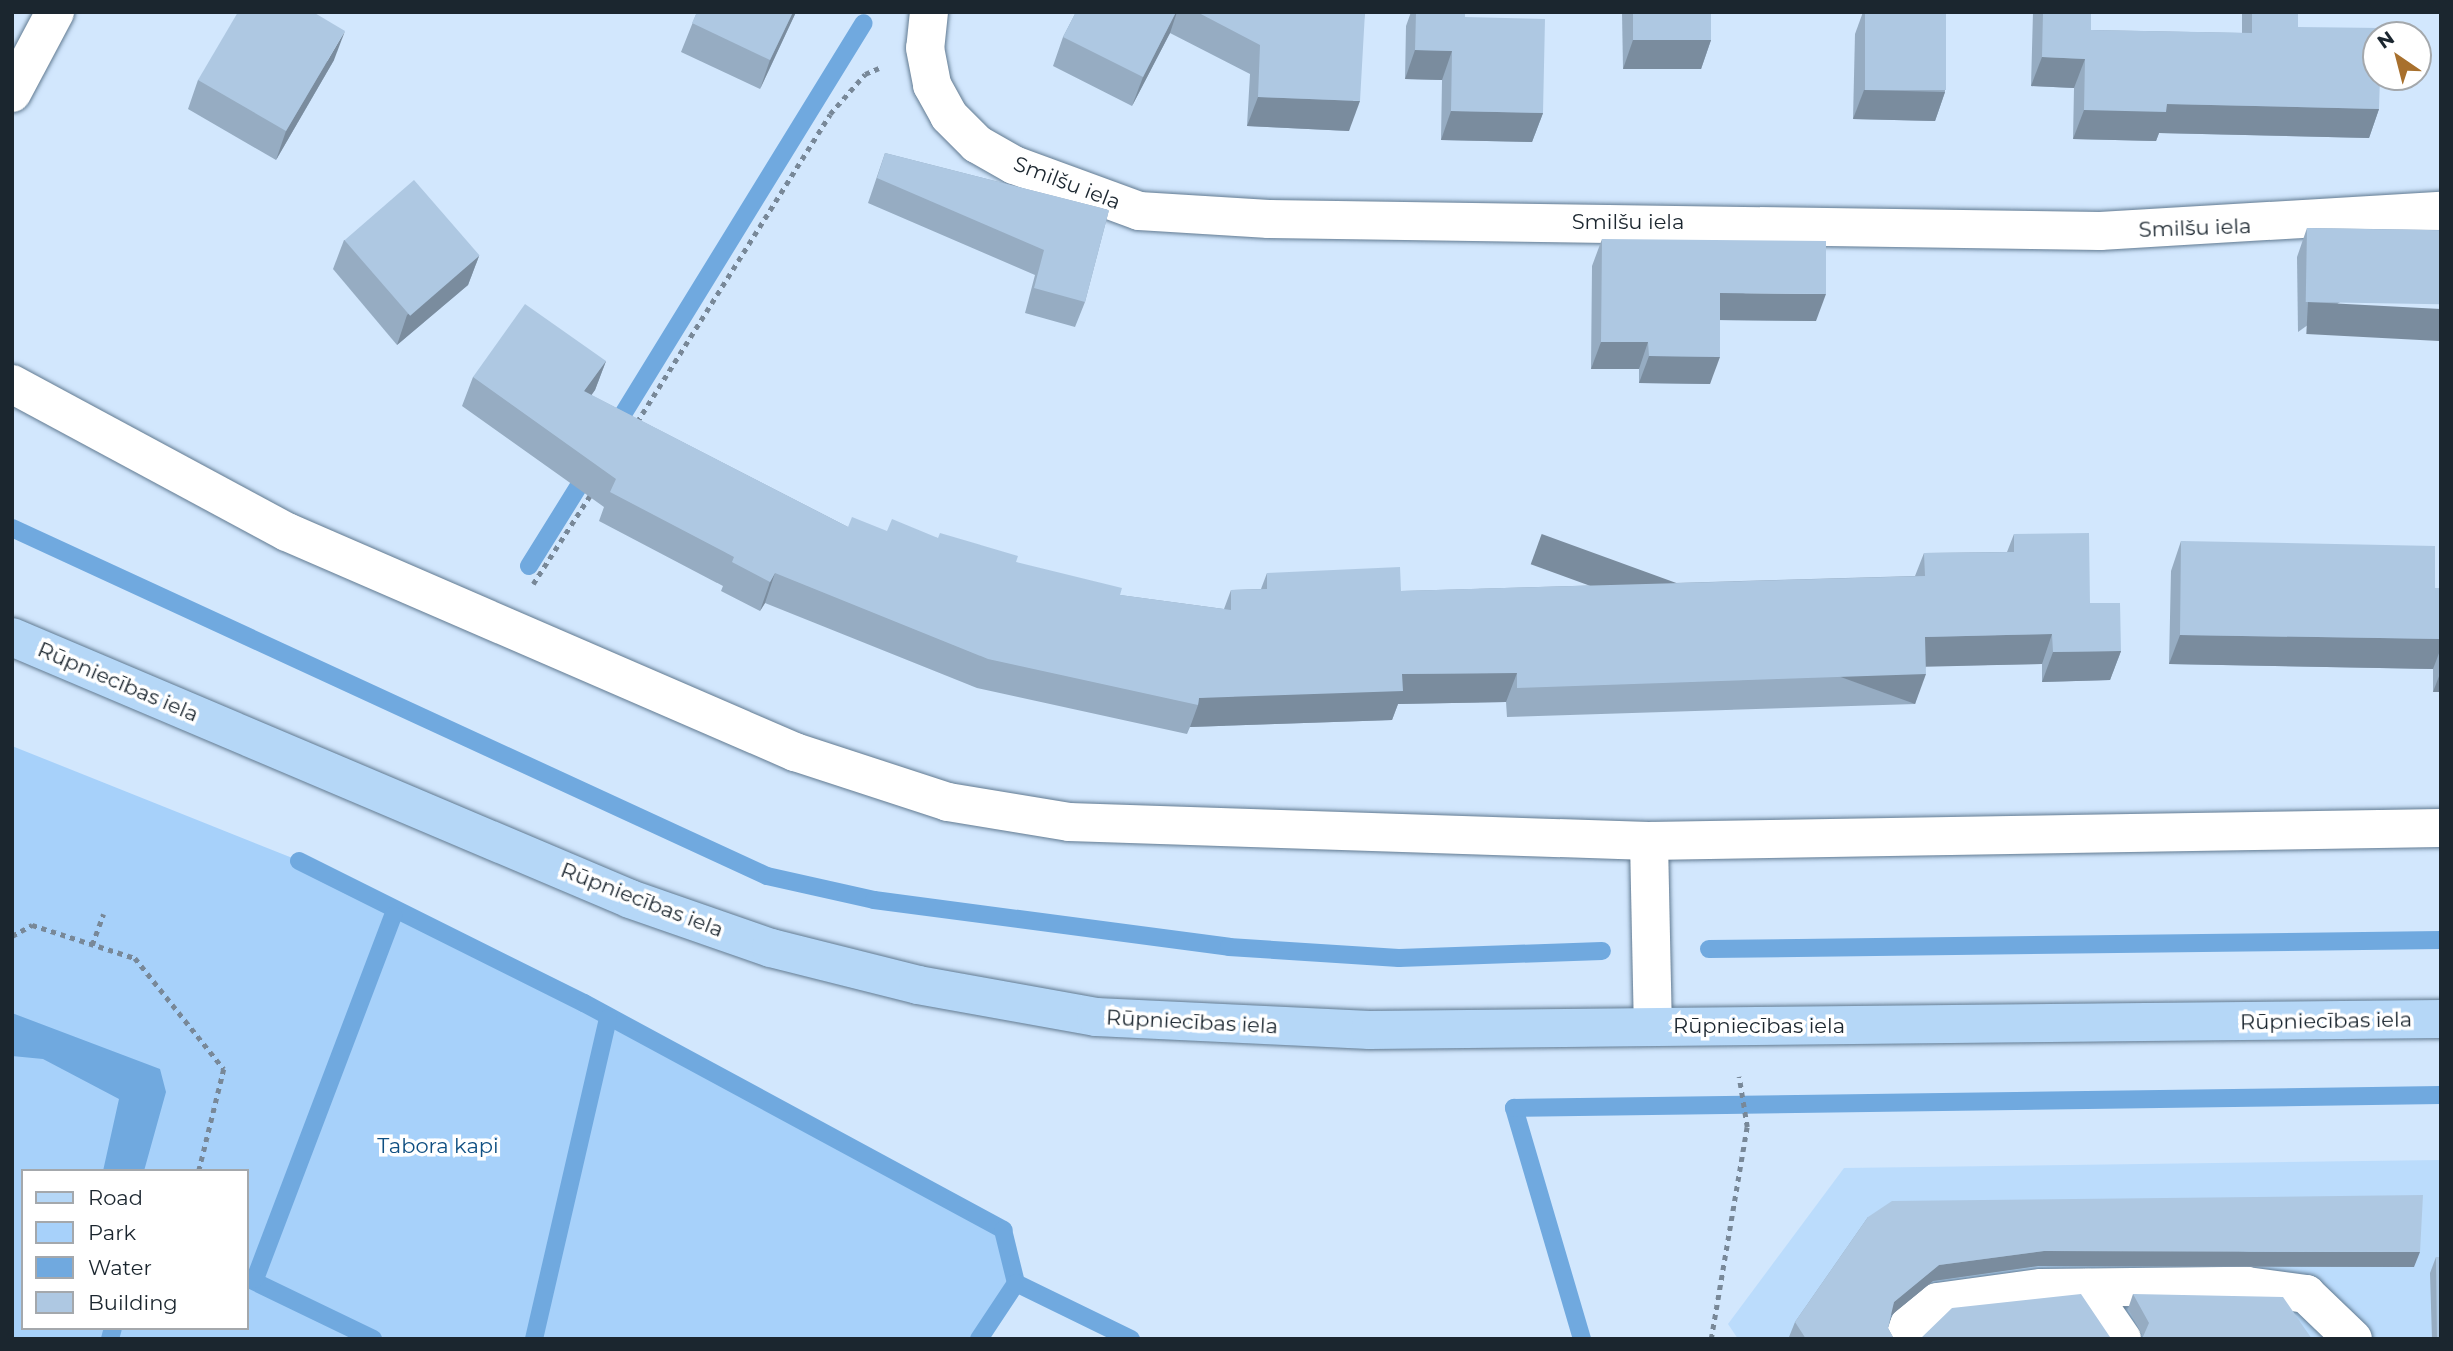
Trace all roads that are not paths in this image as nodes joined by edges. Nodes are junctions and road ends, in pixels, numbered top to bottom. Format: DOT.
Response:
graph roads {
  1 [pos="55,12"];
  2 [pos="927,30"];
  3 [pos="12,93"];
  4 [pos="2441,211"];
  5 [pos="12,384"];
  6 [pos="12,637"];
  7 [pos="2441,828"];
  8 [pos="1649,841"];
  9 [pos="2441,1019"];
  10 [pos="1653,1026"];
  11 [pos="2087,1288"];
  12 [pos="1904,1339"];
  13 [pos="2122,1339"];
  14 [pos="2353,1339"];
  1 -- 3 [label="street"];
  2 -- 4 [label="street, Smilšu iela"];
  5 -- 8 [label="street"];
  6 -- 10 [label="main road, Rūpniecības iela"];
  7 -- 8 [label="street"];
  8 -- 10 [label="street"];
  9 -- 10 [label="main road, Rūpniecības iela"];
  11 -- 12 [label="street"];
  11 -- 13 [label="street"];
  11 -- 14 [label="street"];
}
